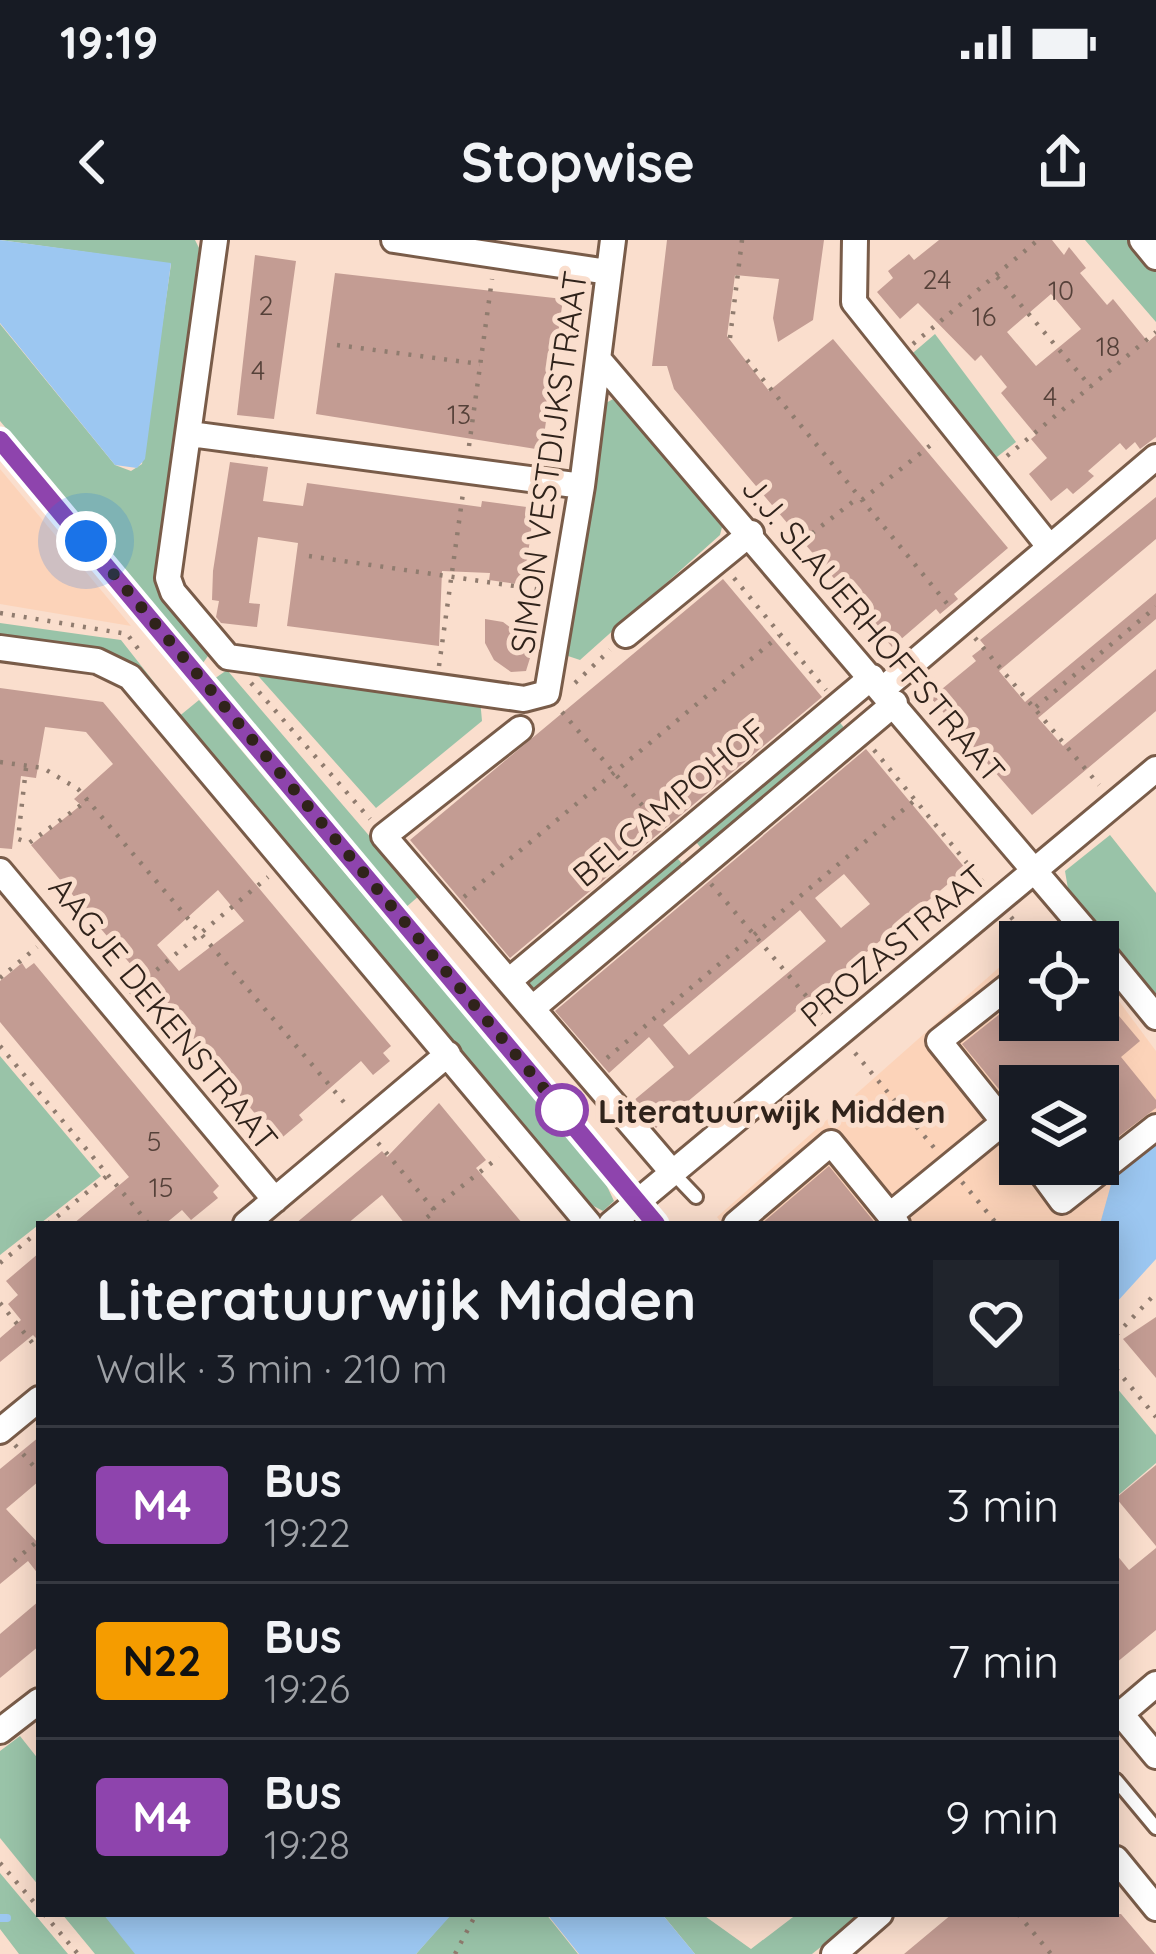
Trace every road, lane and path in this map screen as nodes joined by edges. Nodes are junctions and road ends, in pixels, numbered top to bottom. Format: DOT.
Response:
graph roads {
  1 [pos="215,240"];
  2 [pos="394,240"];
  3 [pos="613,240"];
  4 [pos="742,240"];
  5 [pos="1038,240"];
  6 [pos="1142,240"];
  7 [pos="860,245"];
  8 [pos="1156,257"];
  9 [pos="608,272"];
  10 [pos="995,275"];
  11 [pos="1156,332"];
  12 [pos="730,338"];
  13 [pos="337,345"];
  14 [pos="898,357"];
  15 [pos="599,360"];
  16 [pos="748,360"];
  17 [pos="480,364"];
  18 [pos="1091,387"];
  19 [pos="953,427"];
  20 [pos="190,434"];
  21 [pos="0,440"];
  22 [pos="1155,461"];
  23 [pos="989,472"];
  24 [pos="582,486"];
  25 [pos="861,498"];
  26 [pos="751,532"];
  27 [pos="1048,545"];
  28 [pos="776,562"];
  29 [pos="1156,607"];
  30 [pos="961,621"];
  31 [pos="626,635"];
  32 [pos="781,635"];
  33 [pos="0,648"];
  34 [pos="228,657"];
  35 [pos="883,690"];
  36 [pos="1035,709"];
  37 [pos="520,729"];
  38 [pos="0,762"];
  39 [pos="26,766"];
  40 [pos="1156,770"];
  41 [pos="88,800"];
  42 [pos="915,800"];
  43 [pos="1114,803"];
  44 [pos="384,836"];
  45 [pos="287,861"];
  46 [pos="1034,870"];
  47 [pos="0,871"];
  48 [pos="446,912"];
  49 [pos="1072,921"];
  50 [pos="56,932"];
  51 [pos="201,934"];
  52 [pos="1119,976"];
  53 [pos="0,978"];
  54 [pos="510,980"];
  55 [pos="999,994"];
  56 [pos="116,1004"];
  57 [pos="534,1007"];
  58 [pos="1156,1017"];
  59 [pos="838,1034"];
  60 [pos="0,1046"];
  61 [pos="448,1054"];
  62 [pos="589,1073"];
  63 [pos="999,1114"];
  64 [pos="363,1125"];
  65 [pos="999,1126"];
  66 [pos="1156,1127"];
  67 [pos="520,1141"];
  68 [pos="1119,1156"];
  69 [pos="949,1166"];
  70 [pos="673,1173"];
  71 [pos="107,1176"];
  72 [pos="1050,1185"];
  73 [pos="1082,1185"];
  74 [pos="696,1197"];
  75 [pos="275,1200"];
  76 [pos="638,1202"];
  77 [pos="433,1209"];
  78 [pos="894,1219"];
  79 [pos="52,1221"];
  80 [pos="146,1221"];
  81 [pos="250,1221"];
  82 [pos="422,1221"];
  83 [pos="587,1221"];
  84 [pos="615,1221"];
  85 [pos="654,1221"];
  86 [pos="740,1221"];
  87 [pos="995,1221"];
  88 [pos="36,1233"];
  89 [pos="0,1263"];
  90 [pos="1156,1293"];
  91 [pos="0,1304"];
  92 [pos="1119,1332"];
  93 [pos="36,1347"];
  94 [pos="1119,1374"];
  95 [pos="36,1402"];
  96 [pos="1156,1417"];
  97 [pos="1,1431"];
  98 [pos="36,1469"];
  99 [pos="36,1543"];
  100 [pos="14,1561"];
  101 [pos="1156,1684"];
  102 [pos="36,1703"];
  103 [pos="1119,1716"];
  104 [pos="0,1731"];
  105 [pos="1156,1756"];
  106 [pos="1119,1784"];
  107 [pos="1156,1828"];
  108 [pos="0,1863"];
  109 [pos="1119,1863"];
  110 [pos="36,1905"];
  111 [pos="1156,1908"];
  112 [pos="46,1917"];
  113 [pos="474,1917"];
  114 [pos="877,1917"];
  115 [pos="1020,1917"];
  116 [pos="1043,1944"];
  117 [pos="78,1954"];
  118 [pos="455,1954"];
  119 [pos="834,1954"];
  120 [pos="1032,1954"];
  121 [pos="1052,1954"];
  1 -- 20 [label="street"];
  2 -- 9 [label="street"];
  3 -- 9 [label="street, SIMON VESTDIJKSTRAAT"];
  4 -- 12 [label="path"];
  5 -- 10 [label="path"];
  6 -- 8 [label="street"];
  7 -- 14 [label="street"];
  9 -- 15 [label="street, SIMON VESTDIJKSTRAAT"];
  10 -- 14 [label="path"];
  10 -- 18 [label="path"];
  11 -- 18 [label="path"];
  13 -- 17 [label="path"];
  14 -- 19 [label="street"];
  15 -- 24 [label="street, SIMON VESTDIJKSTRAAT"];
  15 -- 26 [label="street, J.J. SLAUERHOFFSTRAAT"];
  16 -- 25 [label="path"];
  18 -- 23 [label="path"];
  19 -- 23 [label="street"];
  19 -- 25 [label="path"];
  20 -- 24 [label="street"];
  20 -- 34 [label="street"];
  21 -- 76 [label="lane"];
  22 -- 27 [label="street"];
  23 -- 27 [label="street"];
  24 -- 34 [label="street, SIMON VESTDIJKSTRAAT"];
  25 -- 28 [label="path"];
  25 -- 30 [label="path"];
  26 -- 28 [label="street, J.J. SLAUERHOFFSTRAAT"];
  26 -- 31 [label="street"];
  27 -- 30 [label="street"];
  28 -- 35 [label="street, J.J. SLAUERHOFFSTRAAT"];
  29 -- 36 [label="path"];
  30 -- 35 [label="street"];
  30 -- 36 [label="path"];
  32 -- 48 [label="path"];
  33 -- 45 [label="street"];
  34 -- 44 [label="path"];
  35 -- 46 [label="street, J.J. SLAUERHOFFSTRAAT"];
  35 -- 54 [label="street, BELCAMPOHOF"];
  35 -- 57 [label="street, BELCAMPOHOF"];
  36 -- 43 [label="path"];
  37 -- 44 [label="street"];
  38 -- 39 [label="path"];
  39 -- 41 [label="path"];
  39 -- 41 [label="path"];
  40 -- 43 [label="street, PROZASTRAAT"];
  41 -- 51 [label="path"];
  42 -- 62 [label="path"];
  43 -- 46 [label="street, PROZASTRAAT"];
  44 -- 48 [label="street"];
  45 -- 51 [label="path"];
  45 -- 61 [label="street"];
  46 -- 49 [label="street, J.J. SLAUERHOFFSTRAAT"];
  46 -- 59 [label="street, PROZASTRAAT"];
  47 -- 50 [label="street, AAGJE DEKENSTRAAT"];
  48 -- 54 [label="street"];
  50 -- 53 [label="path"];
  50 -- 56 [label="street, AAGJE DEKENSTRAAT"];
  51 -- 56 [label="path"];
  51 -- 64 [label="path"];
  52 -- 58 [label="street, J.J. SLAUERHOFFSTRAAT"];
  54 -- 57 [label="street"];
  55 -- 63 [label="street"];
  56 -- 75 [label="street, AAGJE DEKENSTRAAT"];
  57 -- 62 [label="street"];
  59 -- 69 [label="path"];
  59 -- 70 [label="street, PROZASTRAAT"];
  60 -- 71 [label="path"];
  61 -- 64 [label="street"];
  61 -- 67 [label="street"];
  62 -- 70 [label="street"];
  64 -- 75 [label="street"];
  64 -- 77 [label="path"];
  65 -- 69 [label="street"];
  66 -- 68 [label="street"];
  67 -- 77 [label="path"];
  67 -- 83 [label="street"];
  69 -- 78 [label="street"];
  69 -- 87 [label="path"];
  70 -- 74 [label="lane"];
  70 -- 76 [label="street, PROZASTRAAT"];
  71 -- 79 [label="path"];
  71 -- 80 [label="path"];
  72 -- 73 [label="street"];
  75 -- 81 [label="street"];
  76 -- 84 [label="street"];
  76 -- 85 [label="lane"];
  77 -- 82 [label="path"];
  78 -- 86 [label="street"];
  88 -- 89 [label="path"];
  90 -- 92 [label="path"];
  91 -- 93 [label="path"];
  94 -- 96 [label="path"];
  95 -- 97 [label="street"];
  97 -- 98 [label="path"];
  99 -- 100 [label="path"];
  101 -- 103 [label="street"];
  102 -- 104 [label="street"];
  103 -- 105 [label="street"];
  106 -- 107 [label="lane"];
  108 -- 110 [label="path"];
  109 -- 111 [label="street"];
  112 -- 117 [label="path"];
  113 -- 118 [label="path"];
  114 -- 119 [label="street"];
  115 -- 116 [label="path"];
  116 -- 120 [label="path"];
  116 -- 121 [label="path"];
}
